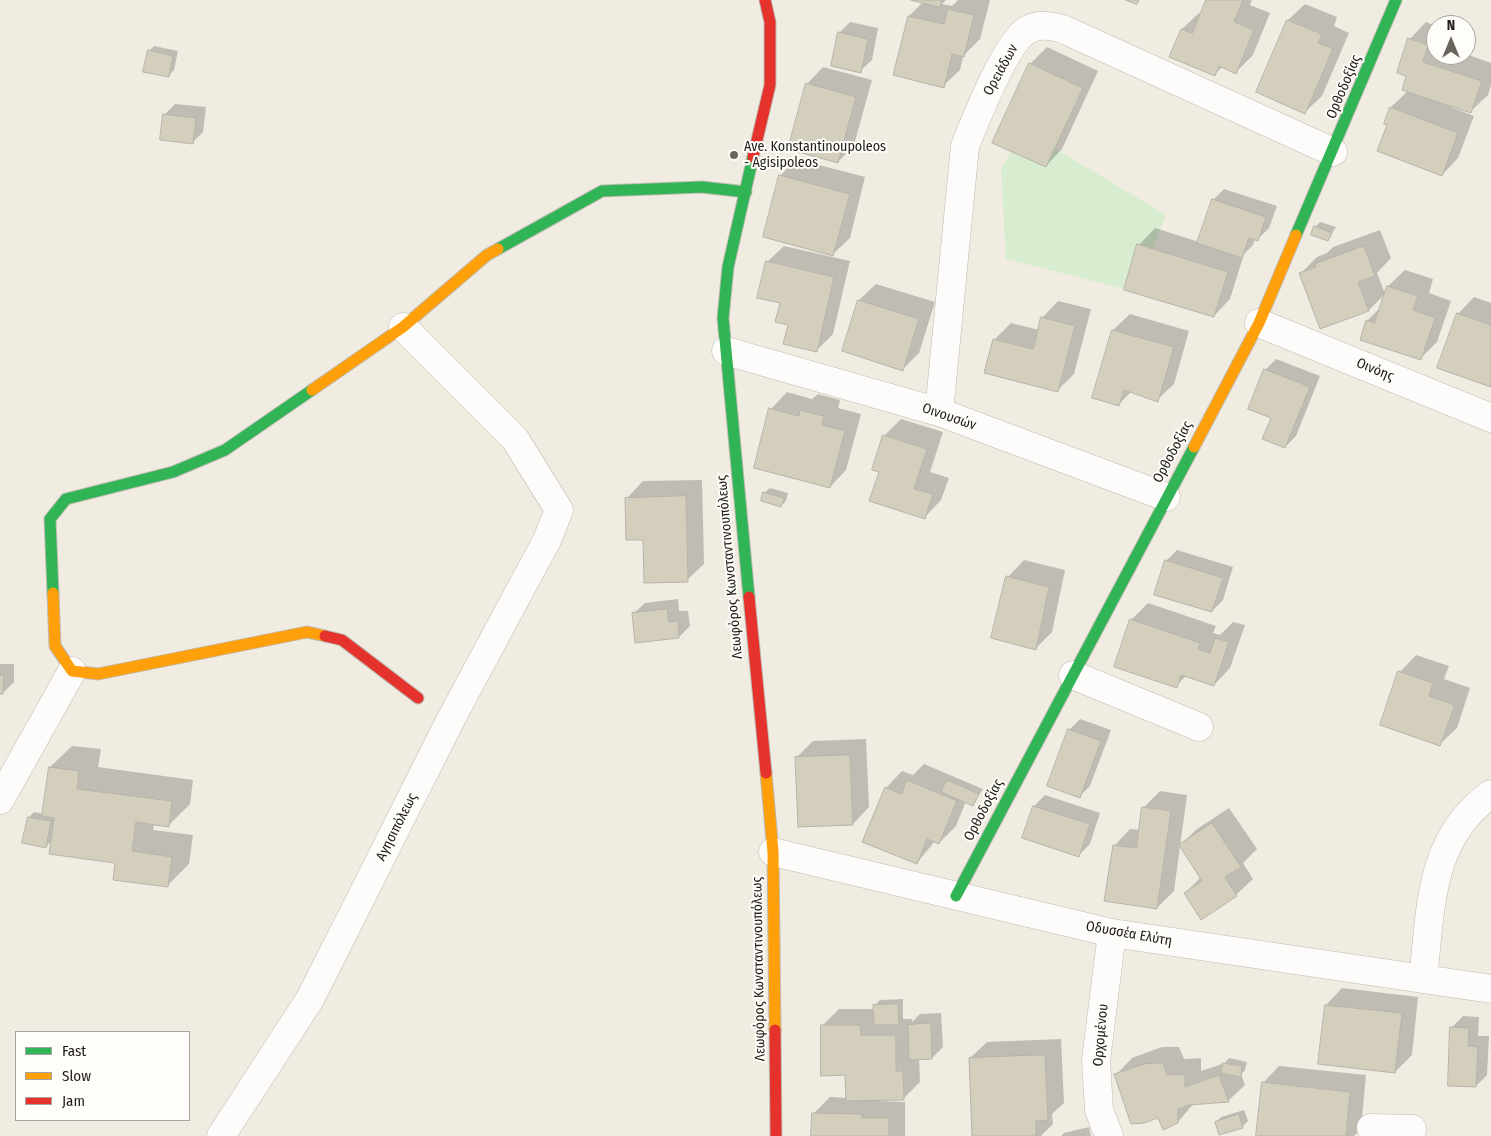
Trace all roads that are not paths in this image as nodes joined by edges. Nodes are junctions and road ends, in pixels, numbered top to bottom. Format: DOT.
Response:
graph roads {
  1 [pos="765,0"];
  2 [pos="1394,5"];
  3 [pos="1333,152"];
  4 [pos="746,192"];
  5 [pos="1259,323"];
  6 [pos="403,327"];
  7 [pos="726,352"];
  8 [pos="939,412"];
  9 [pos="1491,418"];
  10 [pos="1166,497"];
  11 [pos="72,671"];
  12 [pos="1073,675"];
  13 [pos="418,698"];
  14 [pos="1199,727"];
  15 [pos="1491,794"];
  16 [pos="0,800"];
  17 [pos="773,852"];
  18 [pos="956,896"];
  19 [pos="1112,933"];
  20 [pos="1423,979"];
  21 [pos="1491,989"];
  22 [pos="1371,1128"];
  23 [pos="221,1136"];
  24 [pos="776,1136"];
  25 [pos="1109,1136"];
  26 [pos="1411,1136"];
  1 -- 4 [label="street, Λεωφόρος Κωνσταντινουπόλεως"];
  2 -- 3 [label="street, Ορθοδοξίας"];
  3 -- 5 [label="street, Ορθοδοξίας"];
  3 -- 8 [label="street, Ορειάδων"];
  4 -- 6 [label="street"];
  4 -- 7 [label="street, Λεωφόρος Κωνσταντινουπόλεως"];
  5 -- 9 [label="street, Οινόης"];
  5 -- 10 [label="street, Ορθοδοξίας"];
  6 -- 11 [label="street"];
  6 -- 23 [label="street, Αγησιπόλεως"];
  7 -- 8 [label="street, Οινουσών"];
  7 -- 17 [label="street, Λεωφόρος Κωνσταντινουπόλεως"];
  8 -- 10 [label="street, Οινουσών"];
  10 -- 12 [label="street, Ορθοδοξίας"];
  11 -- 13 [label="street"];
  11 -- 16 [label="street"];
  12 -- 14 [label="street"];
  12 -- 18 [label="street, Ορθοδοξίας"];
  15 -- 20 [label="street"];
  17 -- 18 [label="street, Οδυσσέα Ελύτη"];
  17 -- 24 [label="street, Λεωφόρος Κωνσταντινουπόλεως"];
  18 -- 19 [label="street, Οδυσσέα Ελύτη"];
  19 -- 20 [label="street, Οδυσσέα Ελύτη"];
  19 -- 25 [label="street, Ορχομένου"];
  20 -- 21 [label="street, Οδυσσέα Ελύτη"];
  22 -- 26 [label="street"];
}
